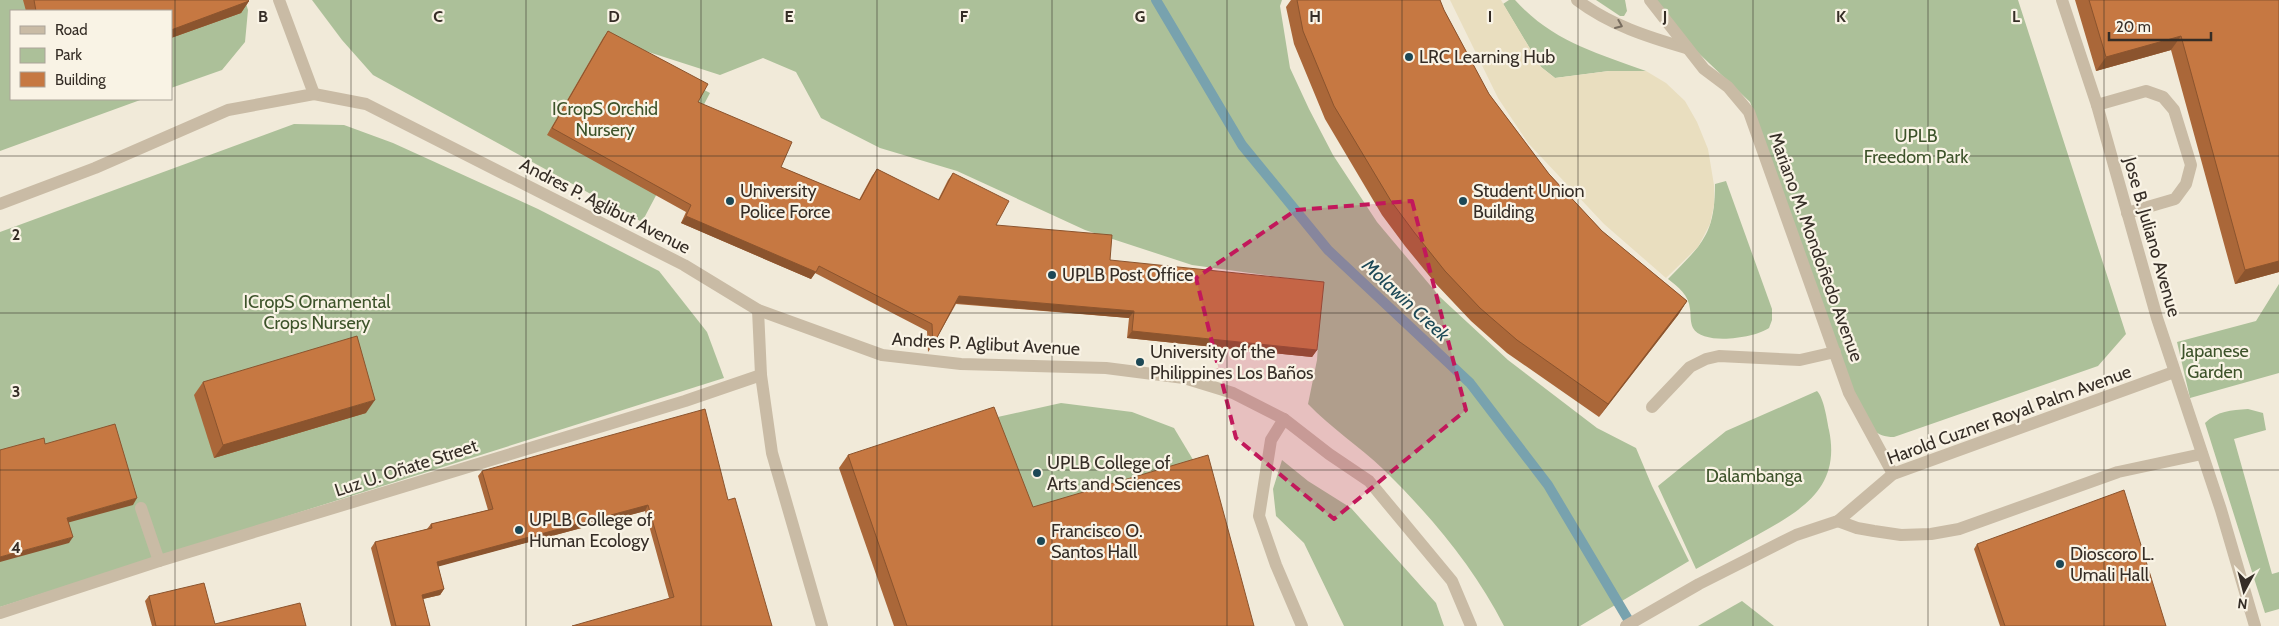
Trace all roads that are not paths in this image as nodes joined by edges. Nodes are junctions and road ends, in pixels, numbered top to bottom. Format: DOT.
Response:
graph roads {
  1 [pos="280,0"];
  2 [pos="1577,0"];
  3 [pos="1650,0"];
  4 [pos="2062,0"];
  5 [pos="1686,48"];
  6 [pos="314,94"];
  7 [pos="2097,105"];
  8 [pos="0,204"];
  9 [pos="2127,213"];
  10 [pos="758,310"];
  11 [pos="1835,352"];
  12 [pos="2174,372"];
  13 [pos="761,375"];
  14 [pos="1652,407"];
  15 [pos="1284,419"];
  16 [pos="2202,454"];
  17 [pos="1893,474"];
  18 [pos="141,508"];
  19 [pos="1838,521"];
  20 [pos="159,561"];
  21 [pos="0,613"];
  22 [pos="822,626"];
  23 [pos="1302,626"];
  24 [pos="1471,626"];
  25 [pos="1626,626"];
  26 [pos="2255,626"];
  1 -- 6 [label="street"];
  2 -- 5 [label="street, one-way"];
  3 -- 5 [label="street, Mariano M. Mondoñedo Avenue"];
  4 -- 7 [label="street, Jose B. Juliano Avenue"];
  5 -- 11 [label="street, Mariano M. Mondoñedo Avenue"];
  6 -- 8 [label="street"];
  6 -- 10 [label="street, Andres P. Aglibut Avenue"];
  7 -- 9 [label="street, Jose B. Juliano Avenue"];
  7 -- 9 [label="street"];
  9 -- 12 [label="street, Jose B. Juliano Avenue"];
  10 -- 13 [label="street"];
  10 -- 15 [label="street, Andres P. Aglibut Avenue"];
  11 -- 14 [label="street"];
  11 -- 17 [label="street, Mariano M. Mondoñedo Avenue"];
  12 -- 16 [label="street, Jose B. Juliano Avenue"];
  12 -- 17 [label="street, Harold Cuzner Royal Palm Avenue"];
  13 -- 20 [label="street, Luz U. Oñate Street"];
  13 -- 22 [label="street"];
  15 -- 23 [label="street"];
  15 -- 24 [label="street, Andres P. Aglibut Avenue"];
  16 -- 19 [label="street"];
  16 -- 26 [label="street, Jose B. Juliano Avenue"];
  17 -- 19 [label="street, Harold Cuzner Royal Palm Avenue"];
  18 -- 20 [label="street"];
  19 -- 25 [label="street, Harold Cuzner Royal Palm Avenue"];
  20 -- 21 [label="street, Luz U. Oñate Street"];
}
